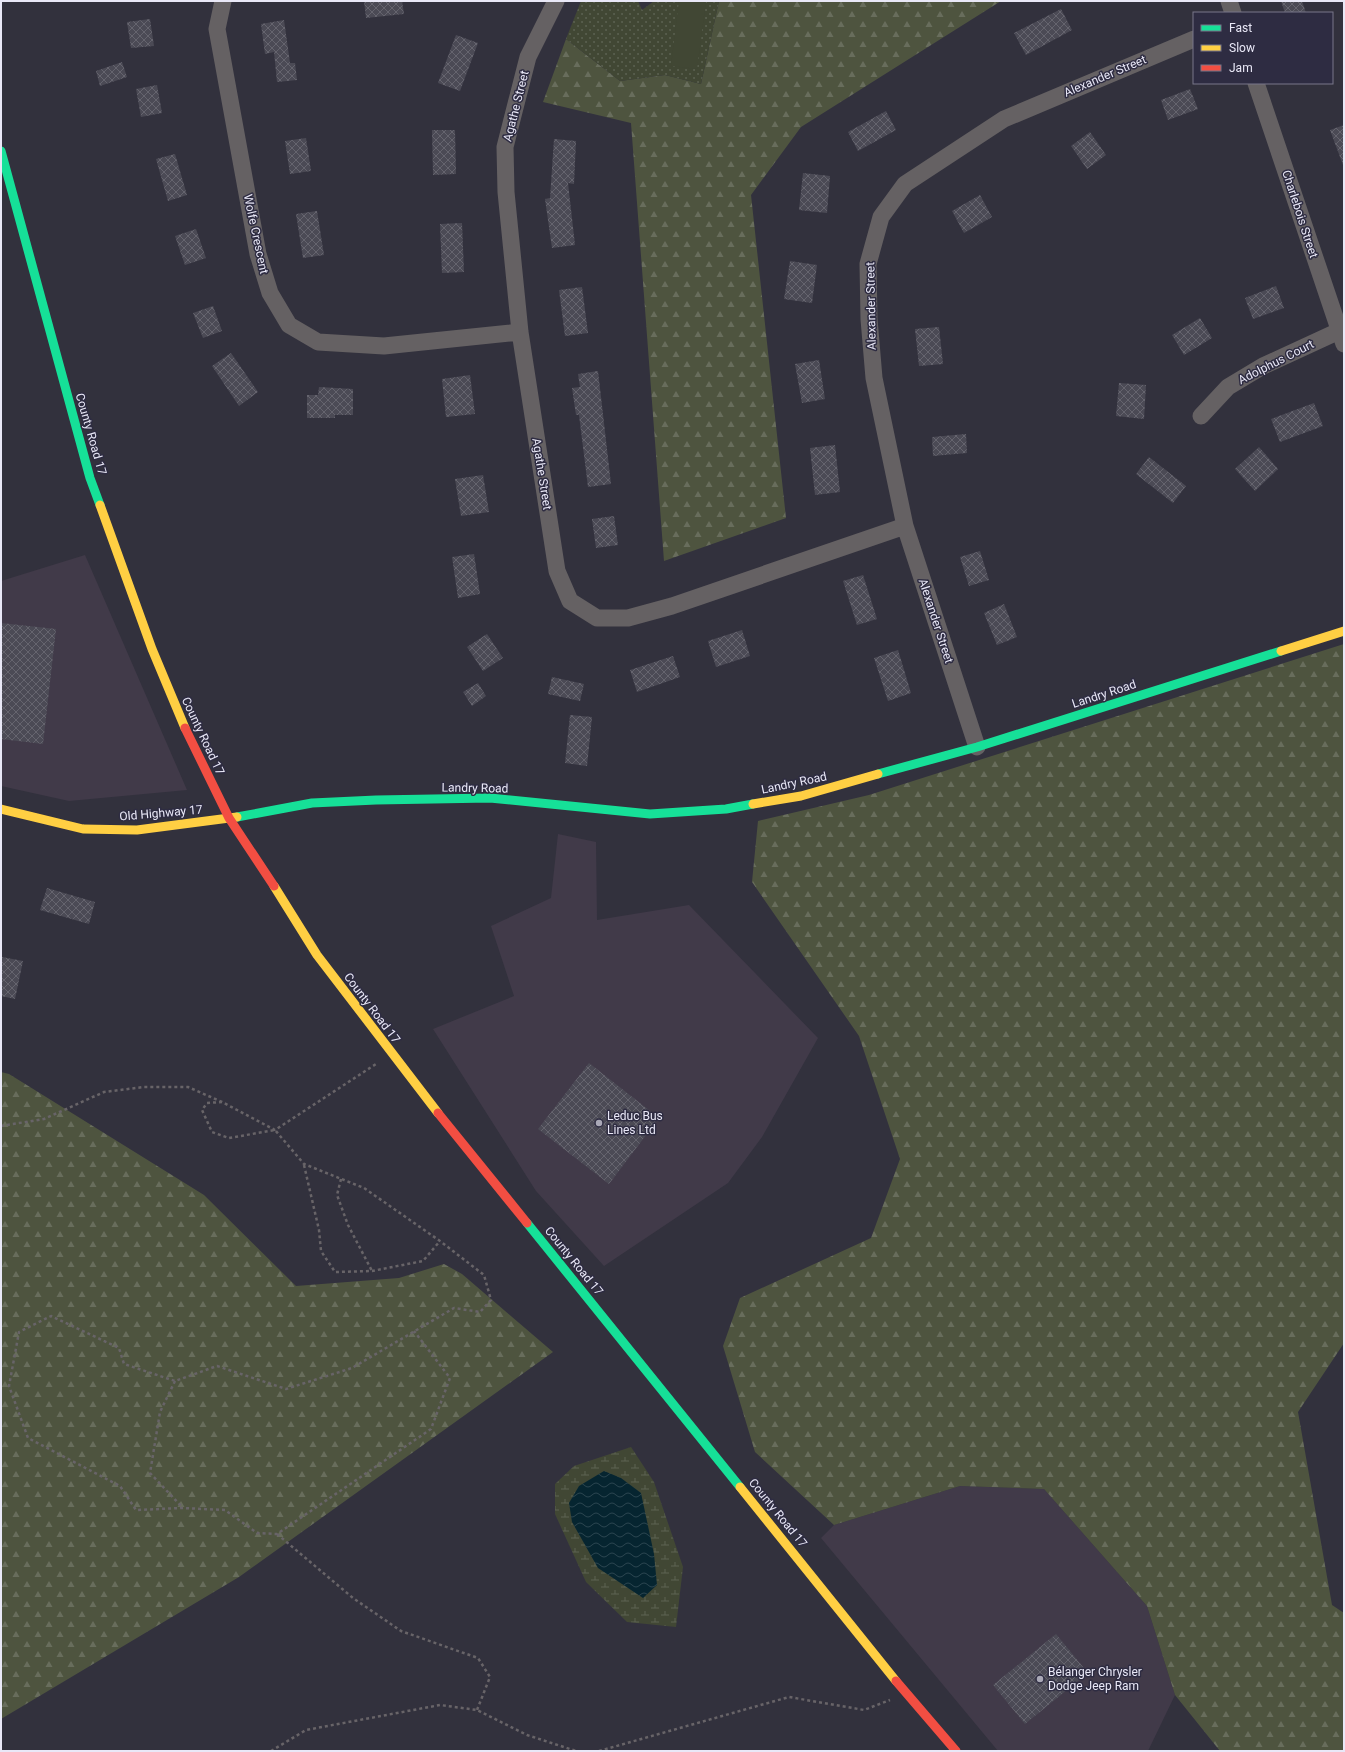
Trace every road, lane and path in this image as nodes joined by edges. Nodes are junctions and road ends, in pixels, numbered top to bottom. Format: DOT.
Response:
graph roads {
  1 [pos="223,1"];
  2 [pos="556,1"];
  3 [pos="1229,1"];
  4 [pos="1233,12"];
  5 [pos="1193,39"];
  6 [pos="1256,84"];
  7 [pos="1,151"];
  8 [pos="520,332"];
  9 [pos="1342,335"];
  10 [pos="1201,416"];
  11 [pos="905,526"];
  12 [pos="1344,631"];
  13 [pos="977,747"];
  14 [pos="1,809"];
  15 [pos="229,818"];
  16 [pos="391,1054"];
  17 [pos="222,1102"];
  18 [pos="1,1126"];
  19 [pos="275,1130"];
  20 [pos="304,1164"];
  21 [pos="341,1179"];
  22 [pos="440,1241"];
  23 [pos="372,1271"];
  24 [pos="414,1331"];
  25 [pos="175,1380"];
  26 [pos="182,1508"];
  27 [pos="277,1534"];
  28 [pos="907,1694"];
  29 [pos="477,1710"];
  30 [pos="271,1751"];
  31 [pos="576,1751"];
  32 [pos="599,1751"];
  33 [pos="956,1751"];
  1 -- 8 [label="street, Wolfe Crescent"];
  2 -- 8 [label="street, Agathe Street"];
  3 -- 4 [label="street"];
  5 -- 11 [label="street, Alexander Street"];
  6 -- 9 [label="street, Charlebois Street"];
  7 -- 15 [label="main road, County Road 17"];
  8 -- 11 [label="street, Agathe Street"];
  9 -- 10 [label="street, Adolphus Court"];
  11 -- 13 [label="street, Alexander Street"];
  12 -- 13 [label="main road, Landry Road"];
  13 -- 15 [label="main road, Landry Road"];
  14 -- 15 [label="main road, Old Highway 17"];
  15 -- 16 [label="main road, County Road 17"];
  16 -- 19 [label="path"];
  16 -- 28 [label="main road, County Road 17"];
  17 -- 18 [label="path"];
  17 -- 19 [label="path"];
  17 -- 19 [label="path"];
  19 -- 20 [label="path"];
  20 -- 21 [label="path"];
  20 -- 23 [label="path"];
  21 -- 22 [label="path"];
  21 -- 23 [label="path"];
  22 -- 23 [label="path"];
  22 -- 24 [label="path"];
  24 -- 25 [label="path"];
  24 -- 27 [label="path"];
  25 -- 26 [label="path"];
  25 -- 26 [label="path"];
  26 -- 27 [label="path"];
  27 -- 29 [label="path"];
  28 -- 32 [label="path"];
  28 -- 33 [label="main road, County Road 17"];
  29 -- 30 [label="path"];
  29 -- 31 [label="path"];
}
